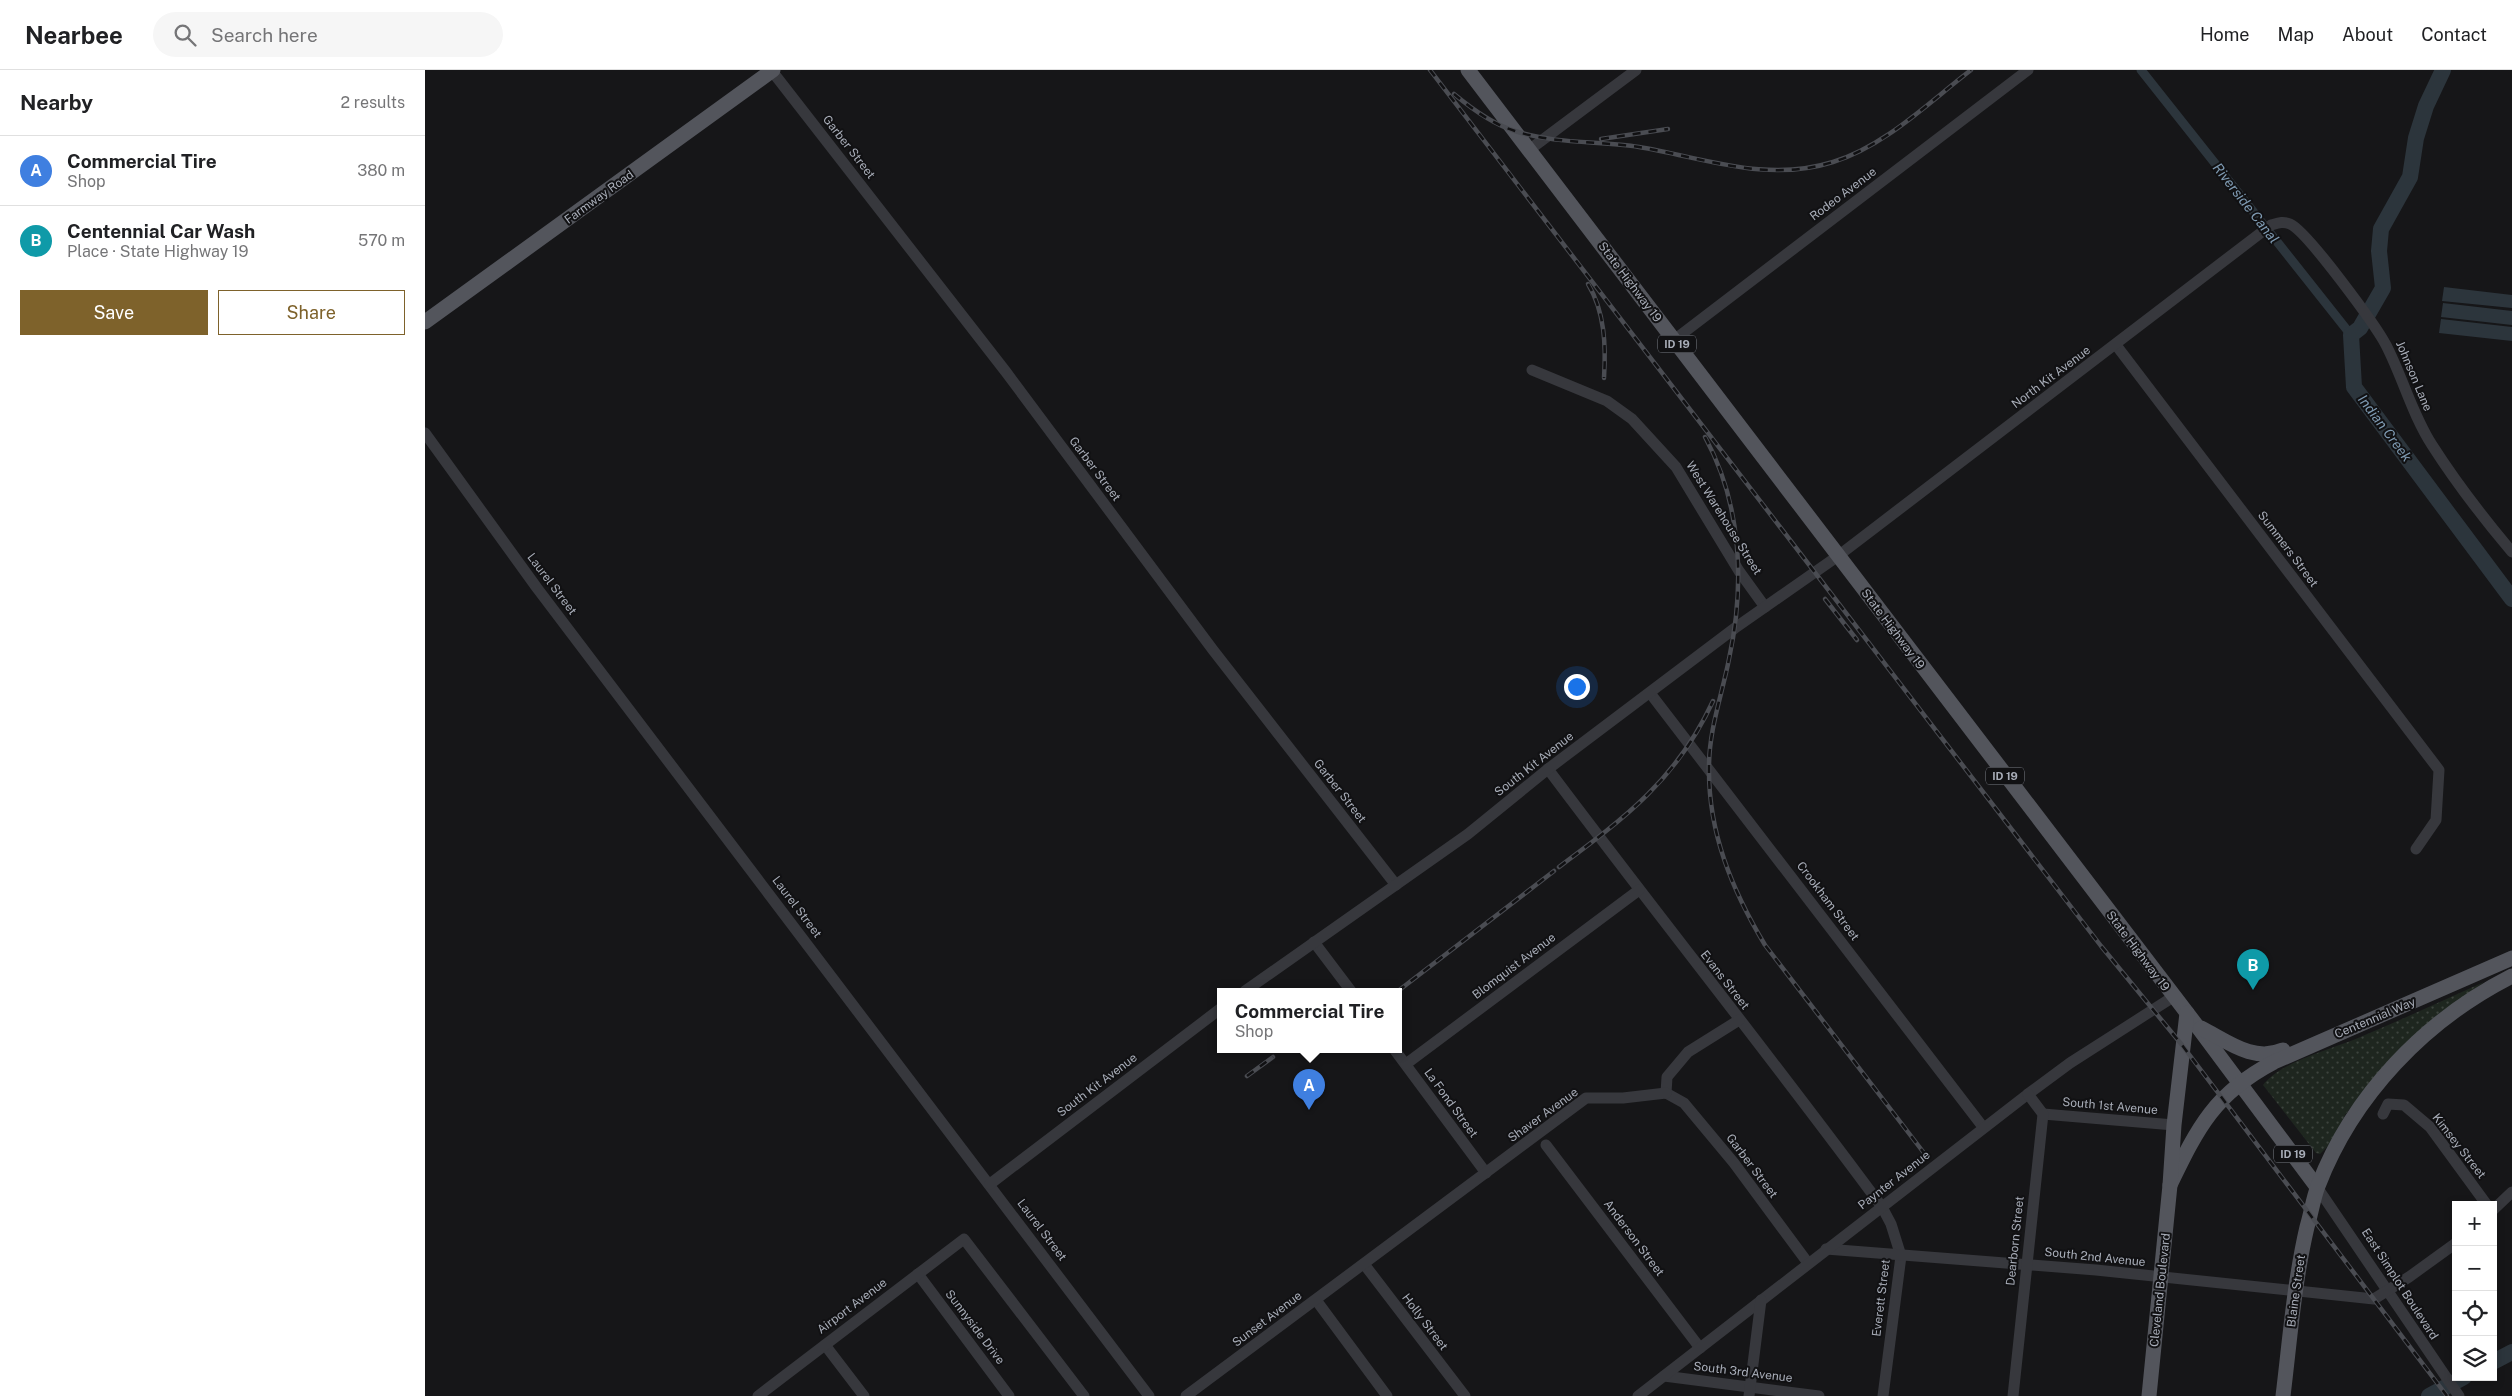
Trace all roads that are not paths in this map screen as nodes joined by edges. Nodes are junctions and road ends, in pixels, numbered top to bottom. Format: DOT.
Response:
graph roads {
  1 [pos="772,70"];
  2 [pos="1468,70"];
  3 [pos="1636,70"];
  4 [pos="2028,70"];
  5 [pos="1529,150"];
  6 [pos="2276,223"];
  7 [pos="425,322"];
  8 [pos="1674,340"];
  9 [pos="2116,344"];
  10 [pos="1531,370"];
  11 [pos="425,433"];
  12 [pos="2512,552"];
  13 [pos="1838,556"];
  14 [pos="1765,607"];
  15 [pos="1650,693"];
  16 [pos="1548,769"];
  17 [pos="2417,849"];
  18 [pos="1395,885"];
  19 [pos="1639,890"];
  20 [pos="1314,942"];
  21 [pos="2512,958"];
  22 [pos="2512,976"];
  23 [pos="1249,988"];
  24 [pos="1349,988"];
  25 [pos="2442,989"];
  26 [pos="2173,996"];
  27 [pos="1217,1011"];
  28 [pos="2187,1013"];
  29 [pos="1739,1020"];
  30 [pos="2197,1026"];
  31 [pos="1397,1053"];
  32 [pos="1406,1064"];
  33 [pos="2240,1082"];
  34 [pos="1666,1093"];
  35 [pos="2029,1094"];
  36 [pos="2043,1114"];
  37 [pos="2383,1114"];
  38 [pos="2174,1125"];
  39 [pos="1983,1127"];
  40 [pos="1546,1145"];
  41 [pos="1486,1173"];
  42 [pos="990,1184"];
  43 [pos="2170,1185"];
  44 [pos="2317,1187"];
  45 [pos="2512,1192"];
  46 [pos="2484,1201"];
  47 [pos="2497,1206"];
  48 [pos="1882,1207"];
  49 [pos="2452,1245"];
  50 [pos="1827,1249"];
  51 [pos="1901,1256"];
  52 [pos="1363,1264"];
  53 [pos="1808,1264"];
  54 [pos="2026,1264"];
  55 [pos="918,1274"];
  56 [pos="2161,1277"];
  57 [pos="2388,1291"];
  58 [pos="2294,1292"];
  59 [pos="1316,1300"];
  60 [pos="1761,1300"];
  61 [pos="825,1345"];
  62 [pos="1700,1348"];
  63 [pos="1664,1376"];
  64 [pos="1750,1392"];
  65 [pos="2457,1393"];
  66 [pos="758,1396"];
  67 [pos="864,1396"];
  68 [pos="1009,1396"];
  69 [pos="1084,1396"];
  70 [pos="1149,1396"];
  71 [pos="1186,1396"];
  72 [pos="1387,1396"];
  73 [pos="1465,1396"];
  74 [pos="1638,1396"];
  75 [pos="1819,1396"];
  76 [pos="1883,1396"];
  77 [pos="2013,1396"];
  78 [pos="2149,1396"];
  79 [pos="2283,1396"];
  1 -- 7 [label="main road, Farmway Road"];
  1 -- 18 [label="street, Garber Street"];
  2 -- 5 [label="main road, State Highway 19 / ID 19"];
  3 -- 5 [label="street"];
  4 -- 8 [label="street, Rodeo Avenue"];
  5 -- 8 [label="main road, State Highway 19 / ID 19"];
  6 -- 9 [label="street, North Kit Avenue"];
  6 -- 12 [label="street, Johnson Lane"];
  8 -- 13 [label="main road, State Highway 19 / ID 19"];
  9 -- 13 [label="street, North Kit Avenue"];
  9 -- 17 [label="street, Summers Street"];
  10 -- 14 [label="street, West Warehouse Street"];
  11 -- 42 [label="street, Laurel Street"];
  13 -- 14 [label="street, South Kit Avenue"];
  13 -- 26 [label="main road, State Highway 19 / ID 19"];
  14 -- 15 [label="street, South Kit Avenue"];
  15 -- 16 [label="street, South Kit Avenue"];
  15 -- 39 [label="street, Crookham Street"];
  16 -- 18 [label="street, South Kit Avenue"];
  16 -- 19 [label="street, Evans Street"];
  18 -- 20 [label="street, South Kit Avenue"];
  19 -- 29 [label="street, Evans Street"];
  19 -- 32 [label="street, Blomquist Avenue"];
  20 -- 23 [label="street, South Kit Avenue"];
  20 -- 24 [label="street"];
  21 -- 25 [label="main road, Centennial Way"];
  22 -- 44 [label="main road"];
  25 -- 30 [label="main road"];
  25 -- 33 [label="main road, Centennial Way"];
  26 -- 28 [label="main road, State Highway 19 / ID 19"];
  26 -- 35 [label="street, Paynter Avenue"];
  27 -- 42 [label="street, South Kit Avenue"];
  28 -- 30 [label="main road, State Highway 19 / ID 19"];
  28 -- 38 [label="main road, Cleveland Boulevard"];
  29 -- 34 [label="street"];
  29 -- 48 [label="street, Evans Street"];
  30 -- 33 [label="main road, State Highway 19 / ID 19"];
  31 -- 32 [label="street, La Fond Street"];
  32 -- 41 [label="street, La Fond Street"];
  33 -- 43 [label="main road, Centennial Way"];
  33 -- 44 [label="main road, State Highway 19 / ID 19"];
  34 -- 41 [label="street, Shaver Avenue"];
  34 -- 53 [label="street, Garber Street"];
  35 -- 36 [label="street"];
  35 -- 39 [label="street, Paynter Avenue"];
  36 -- 38 [label="street, South 1st Avenue"];
  36 -- 54 [label="street, Dearborn Street"];
  37 -- 46 [label="street, Kimsey Street"];
  38 -- 43 [label="main road, Cleveland Boulevard"];
  39 -- 48 [label="street, Paynter Avenue"];
  40 -- 62 [label="street, Anderson Street"];
  41 -- 52 [label="street, Shaver Avenue"];
  42 -- 70 [label="street, Laurel Street"];
  43 -- 56 [label="main road, Cleveland Boulevard"];
  44 -- 57 [label="street, East Simplot Boulevard"];
  44 -- 58 [label="main road, Blaine Street"];
  45 -- 47 [label="street"];
  48 -- 50 [label="street, Paynter Avenue"];
  48 -- 51 [label="street, Everett Street"];
  49 -- 57 [label="street, South 2nd Avenue"];
  50 -- 51 [label="street, South 2nd Avenue"];
  50 -- 53 [label="street, Paynter Avenue"];
  51 -- 54 [label="street, South 2nd Avenue"];
  51 -- 76 [label="street, Everett Street"];
  52 -- 59 [label="street, Sunset Avenue"];
  52 -- 73 [label="street, Holly Street"];
  53 -- 60 [label="street, Paynter Avenue"];
  54 -- 56 [label="street, South 2nd Avenue"];
  54 -- 77 [label="street, Dearborn Street"];
  55 -- 61 [label="street, Airport Avenue"];
  55 -- 68 [label="street, Sunnyside Drive"];
  55 -- 69 [label="street, Airport Avenue"];
  56 -- 58 [label="street, South 2nd Avenue"];
  56 -- 78 [label="main road, Cleveland Boulevard"];
  57 -- 58 [label="street, South 2nd Avenue"];
  57 -- 65 [label="street, East Simplot Boulevard"];
  58 -- 79 [label="main road, Blaine Street"];
  59 -- 71 [label="street, Sunset Avenue"];
  59 -- 72 [label="street"];
  60 -- 62 [label="street, Paynter Avenue"];
  60 -- 64 [label="street"];
  61 -- 66 [label="street, Airport Avenue"];
  61 -- 67 [label="street"];
  62 -- 63 [label="street, Paynter Avenue"];
  63 -- 64 [label="street, South 3rd Avenue"];
  63 -- 74 [label="street, Paynter Avenue"];
  64 -- 75 [label="street, South 3rd Avenue"];
}
